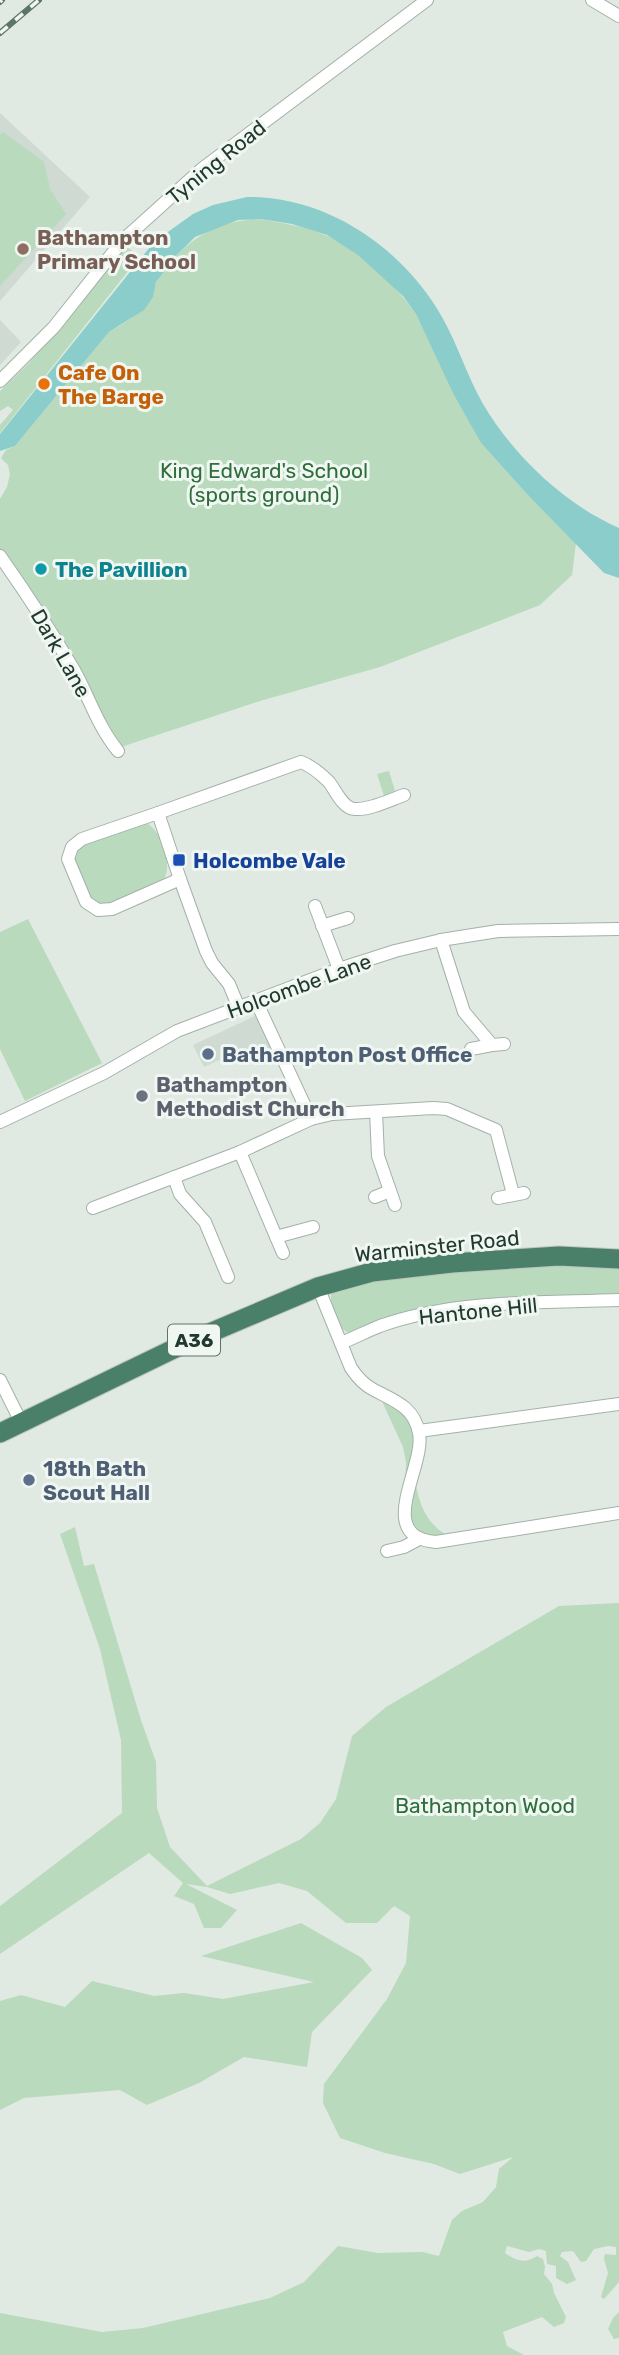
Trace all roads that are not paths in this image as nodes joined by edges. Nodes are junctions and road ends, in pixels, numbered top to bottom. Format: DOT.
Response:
graph roads {
  1 [pos="427,0"];
  2 [pos="592,0"];
  3 [pos="619,16"];
  4 [pos="0,381"];
  5 [pos="0,556"];
  6 [pos="118,751"];
  7 [pos="404,795"];
  8 [pos="158,813"];
  9 [pos="180,878"];
  10 [pos="315,906"];
  11 [pos="348,918"];
  12 [pos="322,926"];
  13 [pos="619,929"];
  14 [pos="441,940"];
  15 [pos="340,969"];
  16 [pos="256,1001"];
  17 [pos="239,1008"];
  18 [pos="471,1049"];
  19 [pos="376,1112"];
  20 [pos="312,1119"];
  21 [pos="0,1122"];
  22 [pos="240,1152"];
  23 [pos="174,1177"];
  24 [pos="390,1191"];
  25 [pos="375,1197"];
  26 [pos="498,1198"];
  27 [pos="395,1205"];
  28 [pos="93,1208"];
  29 [pos="313,1227"];
  30 [pos="276,1237"];
  31 [pos="283,1253"];
  32 [pos="619,1259"];
  33 [pos="228,1277"];
  34 [pos="318,1287"];
  35 [pos="619,1300"];
  36 [pos="341,1343"];
  37 [pos="0,1380"];
  38 [pos="619,1404"];
  39 [pos="21,1422"];
  40 [pos="419,1431"];
  41 [pos="0,1433"];
  42 [pos="619,1513"];
  43 [pos="419,1539"];
  44 [pos="387,1551"];
  1 -- 4 [label="street, Tyning Road"];
  2 -- 3 [label="street"];
  5 -- 6 [label="street, Dark Lane"];
  7 -- 8 [label="street"];
  8 -- 9 [label="street"];
  8 -- 9 [label="street"];
  9 -- 17 [label="street"];
  10 -- 12 [label="street"];
  11 -- 12 [label="street"];
  12 -- 15 [label="street"];
  13 -- 14 [label="street, Holcombe Lane"];
  14 -- 15 [label="street, Holcombe Lane"];
  14 -- 18 [label="street"];
  15 -- 16 [label="street, Holcombe Lane"];
  16 -- 17 [label="street, Holcombe Lane"];
  16 -- 20 [label="street"];
  17 -- 21 [label="street, Holcombe Lane"];
  19 -- 20 [label="street"];
  19 -- 24 [label="street"];
  19 -- 26 [label="street"];
  20 -- 22 [label="street"];
  22 -- 23 [label="street"];
  22 -- 30 [label="street"];
  23 -- 28 [label="street"];
  23 -- 33 [label="street"];
  24 -- 25 [label="street"];
  24 -- 27 [label="street"];
  29 -- 30 [label="street"];
  30 -- 31 [label="street"];
  32 -- 34 [label="highway, Warminster Road / A36"];
  34 -- 36 [label="street"];
  34 -- 39 [label="highway, Warminster Road / A36"];
  35 -- 36 [label="street, Hantone Hill"];
  36 -- 40 [label="street"];
  37 -- 39 [label="street"];
  38 -- 40 [label="street"];
  39 -- 41 [label="highway, Warminster Road / A36"];
  40 -- 43 [label="street"];
  42 -- 43 [label="street"];
  43 -- 44 [label="street"];
}
